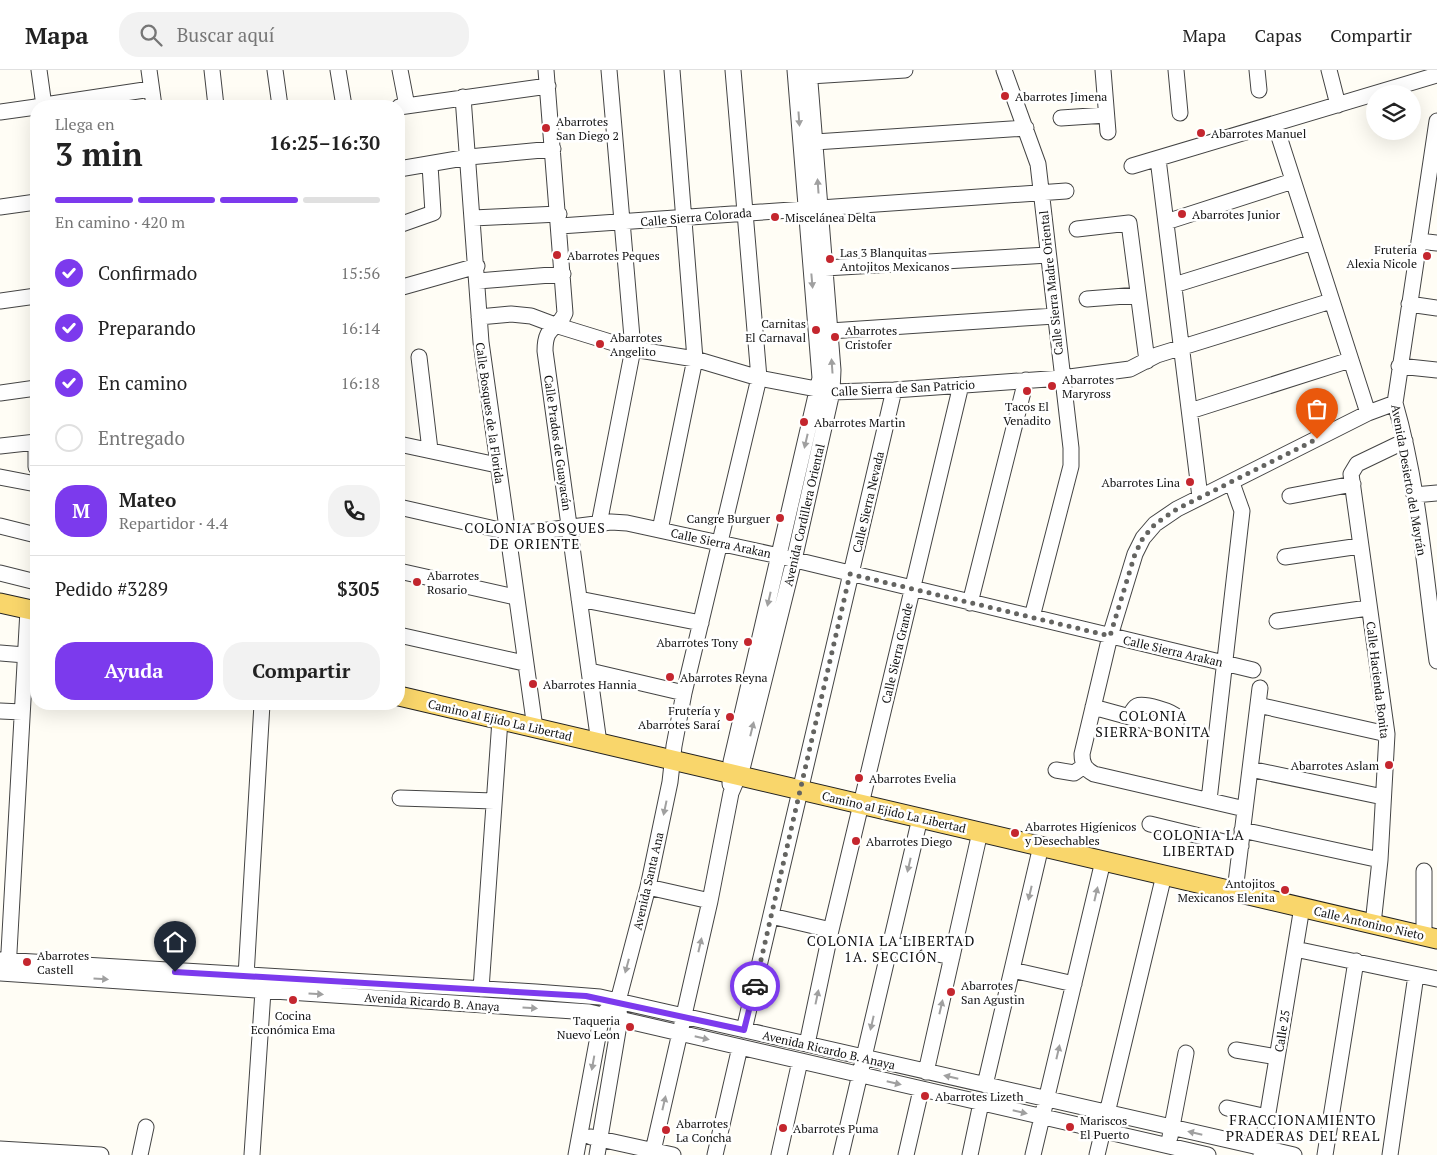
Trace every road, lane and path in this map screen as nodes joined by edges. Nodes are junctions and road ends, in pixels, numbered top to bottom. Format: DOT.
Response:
graph roads {
  1 [pos="39,70"];
  2 [pos="149,70"];
  3 [pos="212,70"];
  4 [pos="275,70"];
  5 [pos="338,70"];
  6 [pos="400,70"];
  7 [pos="546,70"];
  8 [pos="609,70"];
  9 [pos="672,70"];
  10 [pos="733,70"];
  11 [pos="795,70"];
  12 [pos="906,70"];
  13 [pos="1004,70"];
  14 [pos="1103,70"];
  15 [pos="1176,70"];
  16 [pos="1257,70"];
  17 [pos="1329,70"];
  18 [pos="809,73"];
  19 [pos="1437,76"];
  20 [pos="548,86"];
  21 [pos="151,89"];
  22 [pos="1259,90"];
  23 [pos="463,97"];
  24 [pos="40,100"];
  25 [pos="79,100"];
  26 [pos="153,100"];
  27 [pos="215,100"];
  28 [pos="279,100"];
  29 [pos="343,100"];
  30 [pos="402,100"];
  31 [pos="1338,105"];
  32 [pos="405,106"];
  33 [pos="30,108"];
  34 [pos="0,112"];
  35 [pos="1180,113"];
  36 [pos="1106,115"];
  37 [pos="1061,118"];
  38 [pos="1437,121"];
  39 [pos="1275,124"];
  40 [pos="1026,128"];
  41 [pos="1108,132"];
  42 [pos="815,142"];
  43 [pos="553,150"];
  44 [pos="469,158"];
  45 [pos="1158,160"];
  46 [pos="430,165"];
  47 [pos="1132,166"];
  48 [pos="405,168"];
  49 [pos="1293,181"];
  50 [pos="1432,181"];
  51 [pos="1066,191"];
  52 [pos="1041,192"];
  53 [pos="30,203"];
  54 [pos="0,207"];
  55 [pos="813,208"];
  56 [pos="746,213"];
  57 [pos="684,216"];
  58 [pos="473,218"];
  59 [pos="559,220"];
  60 [pos="1166,222"];
  61 [pos="405,223"];
  62 [pos="622,223"];
  63 [pos="1077,229"];
  64 [pos="1419,241"];
  65 [pos="1313,242"];
  66 [pos="1437,243"];
  67 [pos="1048,255"];
  68 [pos="825,268"];
  69 [pos="477,273"];
  70 [pos="563,274"];
  71 [pos="1174,285"];
  72 [pos="405,287"];
  73 [pos="1138,295"];
  74 [pos="30,297"];
  75 [pos="1087,299"];
  76 [pos="1331,301"];
  77 [pos="0,302"];
  78 [pos="1408,304"];
  79 [pos="1437,308"];
  80 [pos="1055,316"];
  81 [pos="479,317"];
  82 [pos="555,325"];
  83 [pos="830,331"];
  84 [pos="1182,348"];
  85 [pos="634,349"];
  86 [pos="419,357"];
  87 [pos="695,360"];
  88 [pos="1350,360"];
  89 [pos="1147,361"];
  90 [pos="1399,366"];
  91 [pos="1437,370"];
  92 [pos="759,378"];
  93 [pos="1062,378"];
  94 [pos="1026,380"];
  95 [pos="961,385"];
  96 [pos="30,389"];
  97 [pos="894,390"];
  98 [pos="825,391"];
  99 [pos="0,393"];
  100 [pos="1395,403"];
  101 [pos="1190,411"];
  102 [pos="1368,413"];
  103 [pos="1405,441"];
  104 [pos="30,443"];
  105 [pos="405,445"];
  106 [pos="0,446"];
  107 [pos="430,450"];
  108 [pos="497,465"];
  109 [pos="0,477"];
  110 [pos="1232,482"];
  111 [pos="30,483"];
  112 [pos="1352,484"];
  113 [pos="1437,493"];
  114 [pos="1414,495"];
  115 [pos="1290,496"];
  116 [pos="1200,497"];
  117 [pos="405,508"];
  118 [pos="599,524"];
  119 [pos="0,526"];
  120 [pos="570,528"];
  121 [pos="660,530"];
  122 [pos="506,532"];
  123 [pos="30,534"];
  124 [pos="719,543"];
  125 [pos="1360,546"];
  126 [pos="1285,557"];
  127 [pos="786,558"];
  128 [pos="405,572"];
  129 [pos="0,573"];
  130 [pos="850,574"];
  131 [pos="30,580"];
  132 [pos="911,590"];
  133 [pos="515,597"];
  134 [pos="579,598"];
  135 [pos="0,603"];
  136 [pos="970,603"];
  137 [pos="1368,608"];
  138 [pos="30,610"];
  139 [pos="1032,617"];
  140 [pos="1434,620"];
  141 [pos="1276,621"];
  142 [pos="30,623"];
  143 [pos="701,623"];
  144 [pos="405,636"];
  145 [pos="1110,636"];
  146 [pos="0,653"];
  147 [pos="25,655"];
  148 [pos="1437,661"];
  149 [pos="524,663"];
  150 [pos="1225,663"];
  151 [pos="1253,670"];
  152 [pos="590,671"];
  153 [pos="1260,688"];
  154 [pos="684,693"];
  155 [pos="405,697"];
  156 [pos="1258,705"];
  157 [pos="1093,707"];
  158 [pos="262,710"];
  159 [pos="0,711"];
  160 [pos="22,712"];
  161 [pos="1130,716"];
  162 [pos="500,720"];
  163 [pos="535,728"];
  164 [pos="1387,734"];
  165 [pos="598,743"];
  166 [pos="673,760"];
  167 [pos="1084,766"];
  168 [pos="1250,769"];
  169 [pos="1056,770"];
  170 [pos="734,774"];
  171 [pos="799,790"];
  172 [pos="1383,797"];
  173 [pos="400,798"];
  174 [pos="1209,800"];
  175 [pos="494,801"];
  176 [pos="862,804"];
  177 [pos="1245,809"];
  178 [pos="920,818"];
  179 [pos="1150,824"];
  180 [pos="1242,830"];
  181 [pos="980,832"];
  182 [pos="1041,846"];
  183 [pos="1240,846"];
  184 [pos="1104,860"];
  185 [pos="1380,860"];
  186 [pos="1424,871"];
  187 [pos="1164,875"];
  188 [pos="648,887"];
  189 [pos="1235,891"];
  190 [pos="710,902"];
  191 [pos="1302,907"];
  192 [pos="771,916"];
  193 [pos="1373,924"];
  194 [pos="831,930"];
  195 [pos="1431,937"];
  196 [pos="890,944"];
  197 [pos="1295,949"];
  198 [pos="952,957"];
  199 [pos="1356,961"];
  200 [pos="4,967"];
  201 [pos="1012,970"];
  202 [pos="122,974"];
  203 [pos="1416,975"];
  204 [pos="246,976"];
  205 [pos="1437,980"];
  206 [pos="1074,984"];
  207 [pos="481,989"];
  208 [pos="263,991"];
  209 [pos="618,1001"];
  210 [pos="602,1015"];
  211 [pos="684,1016"];
  212 [pos="620,1019"];
  213 [pos="744,1030"];
  214 [pos="680,1033"];
  215 [pos="807,1044"];
  216 [pos="740,1047"];
  217 [pos="1236,1050"];
  218 [pos="1186,1052"];
  219 [pos="864,1057"];
  220 [pos="1277,1057"];
  221 [pos="800,1061"];
  222 [pos="926,1072"];
  223 [pos="859,1075"];
  224 [pos="986,1085"];
  225 [pos="921,1090"];
  226 [pos="1046,1099"];
  227 [pos="982,1103"];
  228 [pos="1227,1108"];
  229 [pos="1107,1113"];
  230 [pos="1042,1117"];
  231 [pos="1267,1117"];
  232 [pos="146,1127"];
  233 [pos="1172,1127"];
  234 [pos="1103,1131"];
  235 [pos="580,1134"];
  236 [pos="600,1139"];
  237 [pos="1167,1150"];
  238 [pos="9,1151"];
  239 [pos="653,1151"];
  240 [pos="1262,1152"];
  241 [pos="88,1155"];
  242 [pos="101,1155"];
  243 [pos="140,1155"];
  244 [pos="252,1155"];
  245 [pos="576,1155"];
  246 [pos="597,1155"];
  247 [pos="673,1155"];
  248 [pos="715,1155"];
  249 [pos="779,1155"];
  250 [pos="841,1155"];
  251 [pos="906,1155"];
  252 [pos="970,1155"];
  253 [pos="1033,1155"];
  254 [pos="1097,1155"];
  255 [pos="1208,1155"];
  256 [pos="1294,1155"];
  257 [pos="1325,1155"];
  258 [pos="1390,1155"];
  1 -- 24 [label="street"];
  2 -- 21 [label="street"];
  3 -- 27 [label="street"];
  4 -- 28 [label="street"];
  5 -- 29 [label="street"];
  6 -- 30 [label="street"];
  7 -- 20 [label="street, Calle Prados de Guayacán"];
  8 -- 62 [label="street"];
  9 -- 57 [label="street"];
  10 -- 56 [label="street, Avenida Santa Ana"];
  11 -- 55 [label="street, Avenida Cordillera Oriental, one-way"];
  12 -- 18 [label="street"];
  13 -- 40 [label="street, Calle Sierra Madre Oriental"];
  14 -- 36 [label="street"];
  15 -- 35 [label="street"];
  16 -- 22 [label="street"];
  17 -- 31 [label="street"];
  18 -- 42 [label="street, Avenida Cordillera Oriental"];
  19 -- 31 [label="street"];
  20 -- 23 [label="street"];
  20 -- 43 [label="street, Calle Prados de Guayacán"];
  21 -- 25 [label="street"];
  21 -- 26 [label="street"];
  23 -- 32 [label="street"];
  23 -- 44 [label="street, Calle Bosques de la Florida"];
  31 -- 39 [label="street"];
  33 -- 34 [label="street"];
  36 -- 37 [label="street"];
  36 -- 41 [label="street"];
  38 -- 50 [label="street, Avenida Desierto del Mayrán"];
  39 -- 45 [label="street"];
  39 -- 49 [label="street"];
  40 -- 42 [label="street"];
  40 -- 52 [label="street, Calle Sierra Madre Oriental"];
  55 -- 42 [label="street, Avenida Cordillera Oriental, one-way"];
  43 -- 44 [label="street"];
  43 -- 59 [label="street, Calle Prados de Guayacán"];
  44 -- 46 [label="street"];
  44 -- 58 [label="street, Calle Bosques de la Florida"];
  45 -- 47 [label="street"];
  45 -- 60 [label="street"];
  46 -- 48 [label="street"];
  46 -- 61 [label="street"];
  49 -- 60 [label="street"];
  49 -- 65 [label="street"];
  50 -- 64 [label="street, Avenida Desierto del Mayrán"];
  51 -- 52 [label="street, Calle Sierra Colorada"];
  52 -- 55 [label="street, Calle Sierra Colorada"];
  52 -- 67 [label="street, Calle Sierra Madre Oriental"];
  53 -- 54 [label="street"];
  55 -- 56 [label="street, Calle Sierra Colorada"];
  55 -- 68 [label="street, Avenida Cordillera Oriental"];
  55 -- 98 [label="street, Avenida Cordillera Oriental, one-way"];
  56 -- 57 [label="street, Calle Sierra Colorada"];
  56 -- 92 [label="street, Avenida Santa Ana"];
  57 -- 62 [label="street, Calle Sierra Colorada"];
  57 -- 87 [label="street"];
  58 -- 59 [label="street, Calle Sierra Colorada"];
  58 -- 69 [label="street, Calle Bosques de la Florida"];
  59 -- 62 [label="street, Calle Sierra Colorada"];
  59 -- 70 [label="street, Calle Prados de Guayacán"];
  60 -- 71 [label="street"];
  62 -- 85 [label="street"];
  63 -- 73 [label="street"];
  64 -- 66 [label="street"];
  64 -- 78 [label="street, Avenida Desierto del Mayrán"];
  65 -- 71 [label="street"];
  65 -- 76 [label="street"];
  67 -- 68 [label="street"];
  67 -- 80 [label="street, Calle Sierra Madre Oriental"];
  68 -- 83 [label="street, Avenida Cordillera Oriental"];
  69 -- 70 [label="street"];
  69 -- 72 [label="street"];
  69 -- 81 [label="street, Calle Bosques de la Florida"];
  70 -- 82 [label="street, Calle Prados de Guayacán"];
  71 -- 84 [label="street"];
  73 -- 75 [label="street"];
  73 -- 89 [label="street"];
  74 -- 77 [label="street"];
  76 -- 84 [label="street, Calle Sierra de San Patricio"];
  76 -- 88 [label="street"];
  78 -- 79 [label="street"];
  78 -- 90 [label="street, Avenida Desierto del Mayrán"];
  80 -- 83 [label="street"];
  80 -- 93 [label="street, Calle Sierra Madre Oriental"];
  81 -- 82 [label="street, Calle Sierra de San Patricio"];
  81 -- 108 [label="street, Calle Bosques de la Florida"];
  82 -- 85 [label="street, Calle Sierra de San Patricio"];
  82 -- 120 [label="street, Calle Prados de Guayacán"];
  98 -- 83 [label="street, Avenida Cordillera Oriental, one-way"];
  84 -- 89 [label="street, Calle Sierra de San Patricio"];
  84 -- 101 [label="street"];
  85 -- 87 [label="street, Calle Sierra de San Patricio"];
  85 -- 118 [label="street"];
  86 -- 107 [label="street"];
  87 -- 92 [label="street, Calle Sierra de San Patricio"];
  87 -- 121 [label="street"];
  88 -- 101 [label="street"];
  88 -- 102 [label="street"];
  89 -- 93 [label="street, Calle Sierra de San Patricio"];
  90 -- 91 [label="street"];
  90 -- 100 [label="street, Avenida Desierto del Mayrán"];
  92 -- 98 [label="street, Calle Sierra de San Patricio"];
  92 -- 124 [label="street, Avenida Santa Ana"];
  93 -- 94 [label="street, Calle Sierra de San Patricio"];
  93 -- 139 [label="street, Calle Sierra Madre Oriental"];
  94 -- 95 [label="street, Calle Sierra de San Patricio"];
  94 -- 136 [label="street"];
  95 -- 97 [label="street, Calle Sierra de San Patricio"];
  95 -- 132 [label="street, Calle Sierra Grande"];
  96 -- 99 [label="street"];
  97 -- 98 [label="street, Calle Sierra de San Patricio"];
  97 -- 130 [label="street, Calle Sierra Nevada"];
  98 -- 127 [label="street, Avenida Cordillera Oriental"];
  100 -- 102 [label="street"];
  100 -- 103 [label="street, Avenida Desierto del Mayrán"];
  101 -- 116 [label="street"];
  102 -- 110 [label="street"];
  103 -- 112 [label="street, Calle Hacienda Bonita"];
  103 -- 114 [label="street, Avenida Desierto del Mayrán"];
  104 -- 106 [label="street"];
  105 -- 107 [label="street"];
  107 -- 108 [label="street"];
  108 -- 122 [label="street, Calle Bosques de la Florida"];
  109 -- 111 [label="street"];
  110 -- 116 [label="street"];
  110 -- 150 [label="street"];
  112 -- 115 [label="street"];
  112 -- 125 [label="street, Calle Hacienda Bonita"];
  113 -- 114 [label="street"];
  114 -- 140 [label="street, Avenida Desierto del Mayrán"];
  116 -- 145 [label="street"];
  117 -- 122 [label="street, Calle Sierra Arakan"];
  118 -- 120 [label="street, Calle Sierra Arakan"];
  118 -- 121 [label="street, Calle Sierra Arakan"];
  119 -- 123 [label="street"];
  120 -- 122 [label="street, Calle Sierra Arakan"];
  120 -- 134 [label="street, Calle Prados de Guayacán"];
  121 -- 124 [label="street, Calle Sierra Arakan"];
  122 -- 133 [label="street, Calle Bosques de la Florida"];
  124 -- 127 [label="street, Calle Sierra Arakan"];
  124 -- 143 [label="street, Avenida Santa Ana"];
  125 -- 126 [label="street"];
  125 -- 137 [label="street, Calle Hacienda Bonita"];
  127 -- 130 [label="street, Calle Sierra Arakan"];
  127 -- 170 [label="street, Avenida Cordillera Oriental"];
  128 -- 133 [label="street"];
  129 -- 131 [label="street"];
  130 -- 132 [label="street, Calle Sierra Arakan"];
  130 -- 171 [label="street, Calle Sierra Nevada"];
  132 -- 136 [label="street, Calle Sierra Arakan"];
  132 -- 176 [label="street, Calle Sierra Grande"];
  133 -- 149 [label="street, Calle Bosques de la Florida"];
  134 -- 143 [label="street"];
  134 -- 152 [label="street, Calle Prados de Guayacán"];
  135 -- 138 [label="main road"];
  136 -- 139 [label="street, Calle Sierra Arakan"];
  137 -- 141 [label="street"];
  137 -- 164 [label="street, Calle Hacienda Bonita"];
  139 -- 145 [label="street, Calle Sierra Arakan"];
  140 -- 148 [label="street, Avenida Desierto del Mayrán"];
  142 -- 147 [label="street"];
  143 -- 154 [label="street, Avenida Santa Ana"];
  144 -- 149 [label="street"];
  145 -- 150 [label="street, Calle Sierra Arakan"];
  145 -- 157 [label="street"];
  146 -- 147 [label="street"];
  147 -- 160 [label="street"];
  149 -- 163 [label="street, Calle Bosques de la Florida"];
  150 -- 151 [label="street, Calle Sierra Arakan"];
  150 -- 174 [label="street"];
  152 -- 154 [label="street"];
  152 -- 165 [label="street, Calle Prados de Guayacán"];
  153 -- 156 [label="street"];
  154 -- 166 [label="street, Avenida Santa Ana"];
  155 -- 162 [label="main road, Camino al Ejido La Libertad"];
  156 -- 164 [label="street"];
  156 -- 168 [label="street"];
  157 -- 161 [label="street"];
  157 -- 167 [label="street"];
  158 -- 204 [label="street"];
  159 -- 160 [label="street"];
  160 -- 200 [label="street"];
  162 -- 163 [label="main road, Camino al Ejido La Libertad"];
  162 -- 175 [label="street"];
  163 -- 165 [label="main road, Camino al Ejido La Libertad"];
  164 -- 172 [label="street, Calle Hacienda Bonita"];
  165 -- 166 [label="main road, Camino al Ejido La Libertad"];
  166 -- 170 [label="main road, Camino al Ejido La Libertad"];
  166 -- 188 [label="street, Avenida Santa Ana, one-way"];
  167 -- 169 [label="street"];
  167 -- 174 [label="street"];
  168 -- 172 [label="street"];
  168 -- 177 [label="street"];
  170 -- 171 [label="main road, Camino al Ejido La Libertad"];
  170 -- 190 [label="street"];
  171 -- 176 [label="main road, Camino al Ejido La Libertad"];
  171 -- 192 [label="street, Calle Sierra Nevada"];
  172 -- 185 [label="street, Calle Hacienda Bonita"];
  173 -- 175 [label="street"];
  174 -- 177 [label="street"];
  175 -- 207 [label="street"];
  176 -- 178 [label="main road, Camino al Ejido La Libertad"];
  176 -- 194 [label="street, Calle Sierra Grande"];
  177 -- 180 [label="street"];
  178 -- 181 [label="main road, Camino al Ejido La Libertad"];
  178 -- 196 [label="street, one-way"];
  179 -- 183 [label="street"];
  180 -- 183 [label="street"];
  180 -- 185 [label="street"];
  181 -- 182 [label="main road, Camino al Ejido La Libertad"];
  181 -- 198 [label="street"];
  182 -- 184 [label="main road, Camino al Ejido La Libertad"];
  182 -- 201 [label="street, one-way"];
  183 -- 189 [label="street"];
  184 -- 187 [label="main road, Camino al Ejido La Libertad"];
  206 -- 184 [label="street, one-way"];
  185 -- 193 [label="street, Calle Hacienda Bonita"];
  186 -- 195 [label="street"];
  187 -- 189 [label="main road, Camino al Ejido La Libertad"];
  187 -- 229 [label="street"];
  188 -- 190 [label="street"];
  188 -- 209 [label="street, Avenida Santa Ana, one-way"];
  189 -- 191 [label="main road, Camino al Ejido La Libertad"];
  211 -- 190 [label="street, one-way"];
  191 -- 193 [label="main road, Calle Antonino Nieto"];
  191 -- 197 [label="street, Calle 25"];
  192 -- 194 [label="street"];
  192 -- 213 [label="street, Calle Sierra Nevada"];
  193 -- 195 [label="main road, Calle Antonino Nieto"];
  215 -- 194 [label="street, Calle Sierra Grande, one-way"];
  196 -- 198 [label="street"];
  196 -- 219 [label="street, one-way"];
  197 -- 199 [label="street"];
  197 -- 220 [label="street, Calle 25"];
  222 -- 198 [label="street, one-way"];
  199 -- 203 [label="street"];
  199 -- 257 [label="street"];
  200 -- 202 [label="street, Avenida Ricardo B. Anaya"];
  201 -- 206 [label="street"];
  201 -- 224 [label="street"];
  202 -- 204 [label="street, Avenida Ricardo B. Anaya"];
  202 -- 208 [label="street, Avenida Ricardo B. Anaya"];
  203 -- 205 [label="street"];
  203 -- 258 [label="street"];
  204 -- 207 [label="street, Avenida Ricardo B. Anaya"];
  226 -- 206 [label="street, one-way"];
  207 -- 209 [label="street, Avenida Ricardo B. Anaya"];
  208 -- 210 [label="street, Avenida Ricardo B. Anaya, one-way"];
  208 -- 244 [label="street"];
  209 -- 210 [label="street"];
  209 -- 211 [label="street, Avenida Ricardo B. Anaya"];
  209 -- 212 [label="street, Avenida Santa Ana"];
  210 -- 212 [label="street, Avenida Ricardo B. Anaya"];
  210 -- 235 [label="street, one-way"];
  211 -- 213 [label="street, Avenida Ricardo B. Anaya"];
  211 -- 214 [label="street"];
  212 -- 214 [label="street, Avenida Ricardo B. Anaya"];
  212 -- 236 [label="street, Avenida Santa Ana"];
  213 -- 215 [label="street, Avenida Ricardo B. Anaya"];
  214 -- 216 [label="street, Avenida Ricardo B. Anaya, one-way"];
  239 -- 214 [label="street, one-way"];
  215 -- 219 [label="street, Avenida Ricardo B. Anaya"];
  216 -- 221 [label="street, Avenida Ricardo B. Anaya"];
  216 -- 248 [label="street"];
  217 -- 220 [label="street"];
  218 -- 233 [label="street"];
  219 -- 222 [label="street, Avenida Ricardo B. Anaya"];
  219 -- 223 [label="street"];
  220 -- 231 [label="street, Calle 25"];
  221 -- 223 [label="street, Avenida Ricardo B. Anaya"];
  221 -- 249 [label="street"];
  224 -- 222 [label="street, Avenida Ricardo B. Anaya, one-way"];
  223 -- 225 [label="street, Avenida Ricardo B. Anaya, one-way"];
  223 -- 250 [label="street"];
  224 -- 226 [label="street, Avenida Ricardo B. Anaya"];
  225 -- 227 [label="street, Avenida Ricardo B. Anaya"];
  225 -- 251 [label="street"];
  226 -- 229 [label="street, Avenida Ricardo B. Anaya"];
  226 -- 230 [label="street"];
  227 -- 230 [label="street, Avenida Ricardo B. Anaya, one-way"];
  227 -- 252 [label="street"];
  228 -- 231 [label="street"];
  229 -- 233 [label="street, Avenida Ricardo B. Anaya"];
  229 -- 234 [label="street"];
  230 -- 234 [label="street, Avenida Ricardo B. Anaya"];
  230 -- 253 [label="street"];
  231 -- 240 [label="street, Calle 25"];
  232 -- 243 [label="street"];
  233 -- 237 [label="street"];
  240 -- 233 [label="street, Avenida Ricardo B. Anaya, one-way"];
  234 -- 237 [label="street, Avenida Ricardo B. Anaya"];
  234 -- 254 [label="street"];
  235 -- 236 [label="street"];
  235 -- 245 [label="street"];
  236 -- 239 [label="street"];
  236 -- 246 [label="street, Avenida Santa Ana"];
  237 -- 255 [label="street, Avenida Ricardo B. Anaya"];
  238 -- 241 [label="street"];
  239 -- 247 [label="street"];
  240 -- 256 [label="street, Avenida Ricardo B. Anaya"];
  241 -- 242 [label="street"];
}
